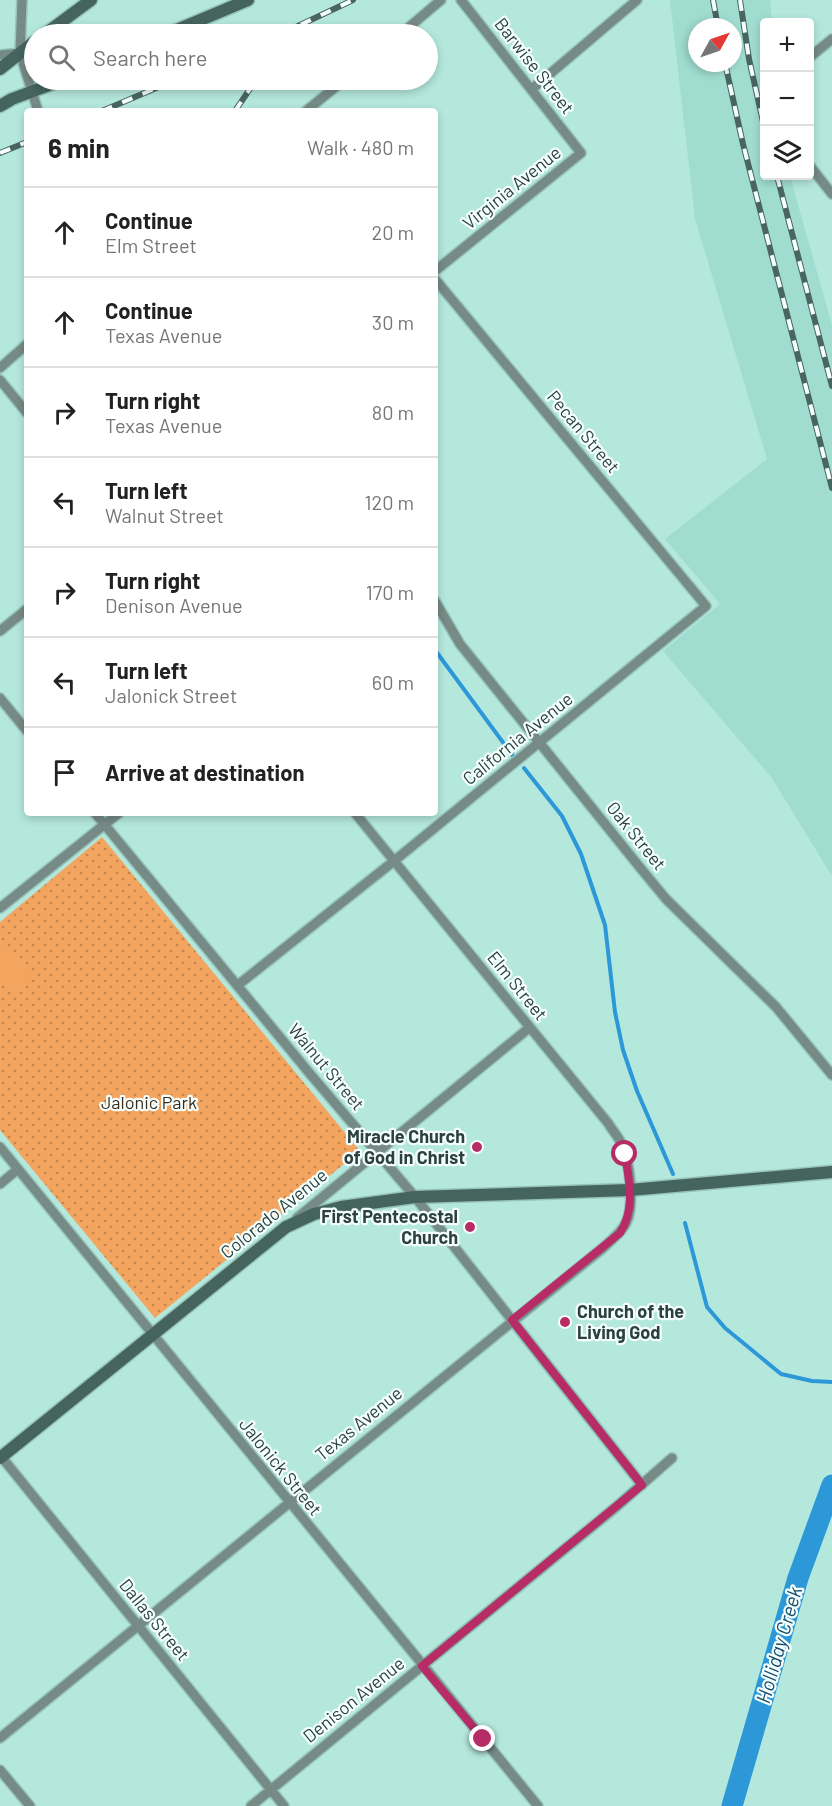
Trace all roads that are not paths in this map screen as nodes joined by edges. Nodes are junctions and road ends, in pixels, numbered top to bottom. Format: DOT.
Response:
graph roads {
  1 [pos="22,0"];
  2 [pos="91,0"];
  3 [pos="248,0"];
  4 [pos="441,0"];
  5 [pos="461,0"];
  6 [pos="637,0"];
  7 [pos="59,24"];
  8 [pos="193,24"];
  9 [pos="413,24"];
  10 [pos="832,39"];
  11 [pos="24,50"];
  12 [pos="20,53"];
  13 [pos="814,54"];
  14 [pos="0,55"];
  15 [pos="24,66"];
  16 [pos="0,69"];
  17 [pos="531,89"];
  18 [pos="332,90"];
  19 [pos="32,91"];
  20 [pos="0,106"];
  21 [pos="37,108"];
  22 [pos="310,108"];
  23 [pos="581,153"];
  24 [pos="814,171"];
  25 [pos="832,194"];
  26 [pos="438,269"];
  27 [pos="438,283"];
  28 [pos="24,347"];
  29 [pos="0,368"];
  30 [pos="0,380"];
  31 [pos="24,409"];
  32 [pos="438,606"];
  33 [pos="706,606"];
  34 [pos="24,611"];
  35 [pos="0,631"];
  36 [pos="0,698"];
  37 [pos="24,727"];
  38 [pos="540,743"];
  39 [pos="97,816"];
  40 [pos="115,816"];
  41 [pos="357,816"];
  42 [pos="104,825"];
  43 [pos="394,861"];
  44 [pos="0,908"];
  45 [pos="238,985"];
  46 [pos="529,1028"];
  47 [pos="832,1076"];
  48 [pos="0,1147"];
  49 [pos="377,1153"];
  50 [pos="18,1169"];
  51 [pos="832,1172"];
  52 [pos="0,1184"];
  53 [pos="630,1190"];
  54 [pos="415,1197"];
  55 [pos="286,1227"];
  56 [pos="512,1320"];
  57 [pos="152,1336"];
  58 [pos="0,1457"];
  59 [pos="672,1458"];
  60 [pos="642,1485"];
  61 [pos="288,1503"];
  62 [pos="137,1625"];
  63 [pos="422,1666"];
  64 [pos="0,1738"];
  65 [pos="0,1770"];
  66 [pos="270,1790"];
  67 [pos="30,1806"];
  68 [pos="251,1806"];
  69 [pos="284,1806"];
  70 [pos="538,1806"];
  1 -- 12 [label="street"];
  2 -- 7 [label="street"];
  3 -- 8 [label="street"];
  4 -- 9 [label="street"];
  5 -- 17 [label="street, Barwise Street"];
  6 -- 17 [label="street"];
  10 -- 13 [label="street"];
  11 -- 12 [label="street"];
  12 -- 14 [label="street"];
  12 -- 15 [label="street"];
  12 -- 16 [label="street"];
  17 -- 23 [label="street, Barwise Street"];
  18 -- 22 [label="street"];
  19 -- 20 [label="street"];
  19 -- 21 [label="street"];
  23 -- 26 [label="street, Virginia Avenue"];
  24 -- 25 [label="street"];
  27 -- 33 [label="street, Pecan Street"];
  28 -- 29 [label="street"];
  30 -- 31 [label="street"];
  32 -- 38 [label="street, Oak Street"];
  33 -- 38 [label="street, California Avenue"];
  34 -- 35 [label="street"];
  36 -- 37 [label="street"];
  38 -- 43 [label="street, California Avenue"];
  38 -- 47 [label="street, Oak Street"];
  39 -- 42 [label="street, Walnut Street"];
  40 -- 42 [label="street"];
  41 -- 43 [label="street, Elm Street"];
  42 -- 44 [label="street"];
  42 -- 45 [label="street, Walnut Street"];
  43 -- 45 [label="street, California Avenue"];
  43 -- 46 [label="street, Elm Street"];
  45 -- 49 [label="street, Walnut Street"];
  46 -- 49 [label="street, Colorado Avenue"];
  46 -- 53 [label="street, Elm Street"];
  48 -- 50 [label="street, Jalonick Street"];
  49 -- 54 [label="street, Walnut Street"];
  49 -- 55 [label="street, Colorado Avenue"];
  50 -- 52 [label="street"];
  50 -- 57 [label="street, Jalonick Street"];
  51 -- 53 [label="street"];
  53 -- 54 [label="street"];
  53 -- 56 [label="street, Texas Avenue"];
  54 -- 55 [label="street"];
  54 -- 56 [label="street, Walnut Street"];
  55 -- 57 [label="street, Colorado Avenue"];
  56 -- 60 [label="street, Walnut Street"];
  56 -- 61 [label="street, Texas Avenue"];
  57 -- 58 [label="street, Colorado Avenue"];
  57 -- 61 [label="street, Jalonick Street"];
  58 -- 62 [label="street, Dallas Street"];
  59 -- 60 [label="street, Denison Avenue"];
  60 -- 63 [label="street, Denison Avenue"];
  61 -- 62 [label="street, Texas Avenue"];
  61 -- 63 [label="street, Jalonick Street"];
  62 -- 64 [label="street, Texas Avenue"];
  62 -- 66 [label="street, Dallas Street"];
  63 -- 66 [label="street, Denison Avenue"];
  63 -- 70 [label="street, Jalonick Street"];
  65 -- 67 [label="street"];
  66 -- 68 [label="street, Denison Avenue"];
  66 -- 69 [label="street, Dallas Street"];
}
